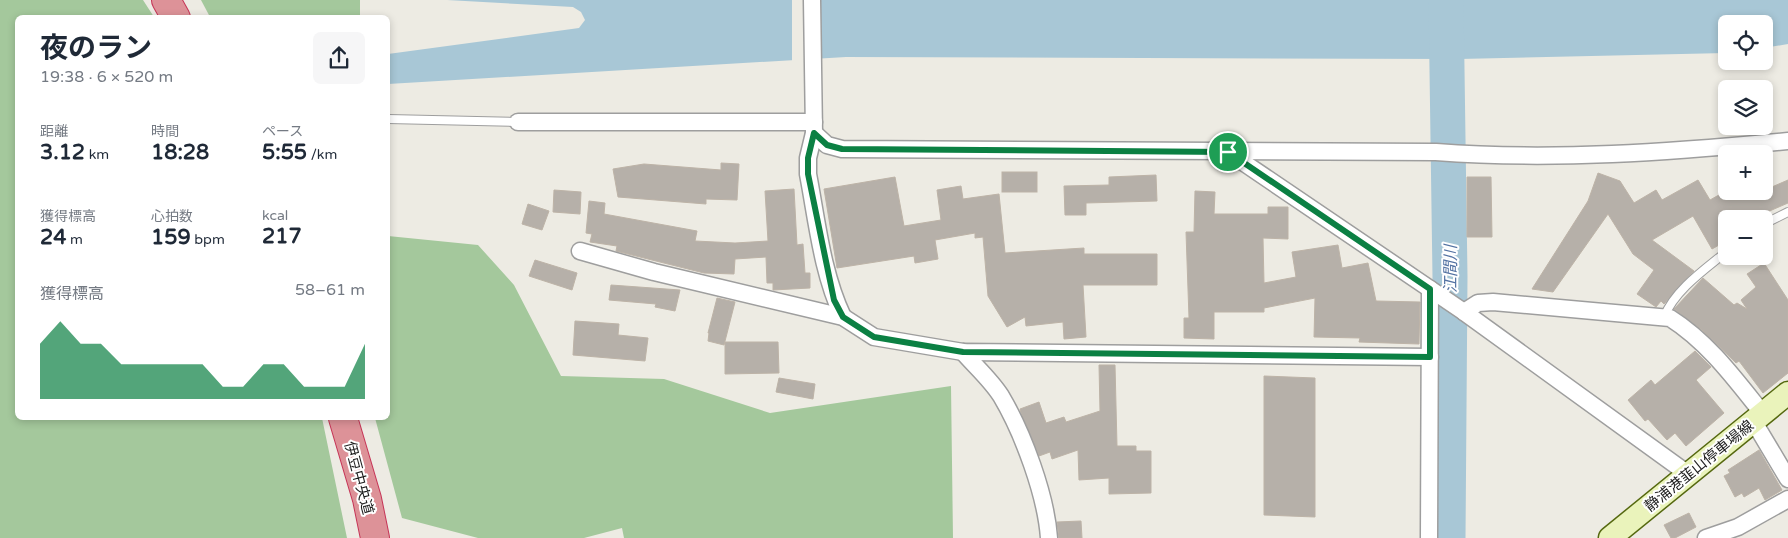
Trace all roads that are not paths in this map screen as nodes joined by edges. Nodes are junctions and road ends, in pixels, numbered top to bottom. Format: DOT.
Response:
graph roads {
  1 [pos="166,0"];
  2 [pos="178,0"];
  3 [pos="812,0"];
  4 [pos="174,15"];
  5 [pos="186,15"];
  6 [pos="390,119"];
  7 [pos="813,121"];
  8 [pos="518,122"];
  9 [pos="1788,141"];
  10 [pos="1228,152"];
  11 [pos="1788,212"];
  12 [pos="1773,220"];
  13 [pos="580,251"];
  14 [pos="1718,259"];
  15 [pos="1433,291"];
  16 [pos="1464,312"];
  17 [pos="843,317"];
  18 [pos="1664,317"];
  19 [pos="963,352"];
  20 [pos="1430,357"];
  21 [pos="1788,393"];
  22 [pos="1758,418"];
  23 [pos="344,420"];
  24 [pos="355,420"];
  25 [pos="1688,474"];
  26 [pos="1788,479"];
  27 [pos="1788,499"];
  28 [pos="375,538"];
  29 [pos="385,538"];
  30 [pos="1049,538"];
  31 [pos="1429,538"];
  32 [pos="1610,538"];
  33 [pos="1706,538"];
  1 -- 4 [label="highway"];
  2 -- 5 [label="highway"];
  3 -- 7 [label="street"];
  6 -- 8 [label="lane"];
  7 -- 8 [label="street"];
  7 -- 10 [label="street"];
  7 -- 17 [label="street"];
  9 -- 10 [label="street"];
  10 -- 15 [label="street"];
  11 -- 12 [label="lane"];
  13 -- 17 [label="street"];
  14 -- 18 [label="lane"];
  15 -- 16 [label="street"];
  15 -- 20 [label="street"];
  16 -- 18 [label="street"];
  16 -- 25 [label="street"];
  17 -- 19 [label="street"];
  18 -- 22 [label="street"];
  19 -- 20 [label="street"];
  19 -- 30 [label="street"];
  20 -- 31 [label="street"];
  21 -- 22 [label="main road, 静浦港韮山停車場線"];
  22 -- 25 [label="main road, 静浦港韮山停車場線"];
  22 -- 26 [label="street"];
  23 -- 28 [label="highway, 伊豆中央道"];
  24 -- 29 [label="highway, 伊豆中央道"];
  25 -- 32 [label="main road, 静浦港韮山停車場線"];
  27 -- 33 [label="street"];
}
